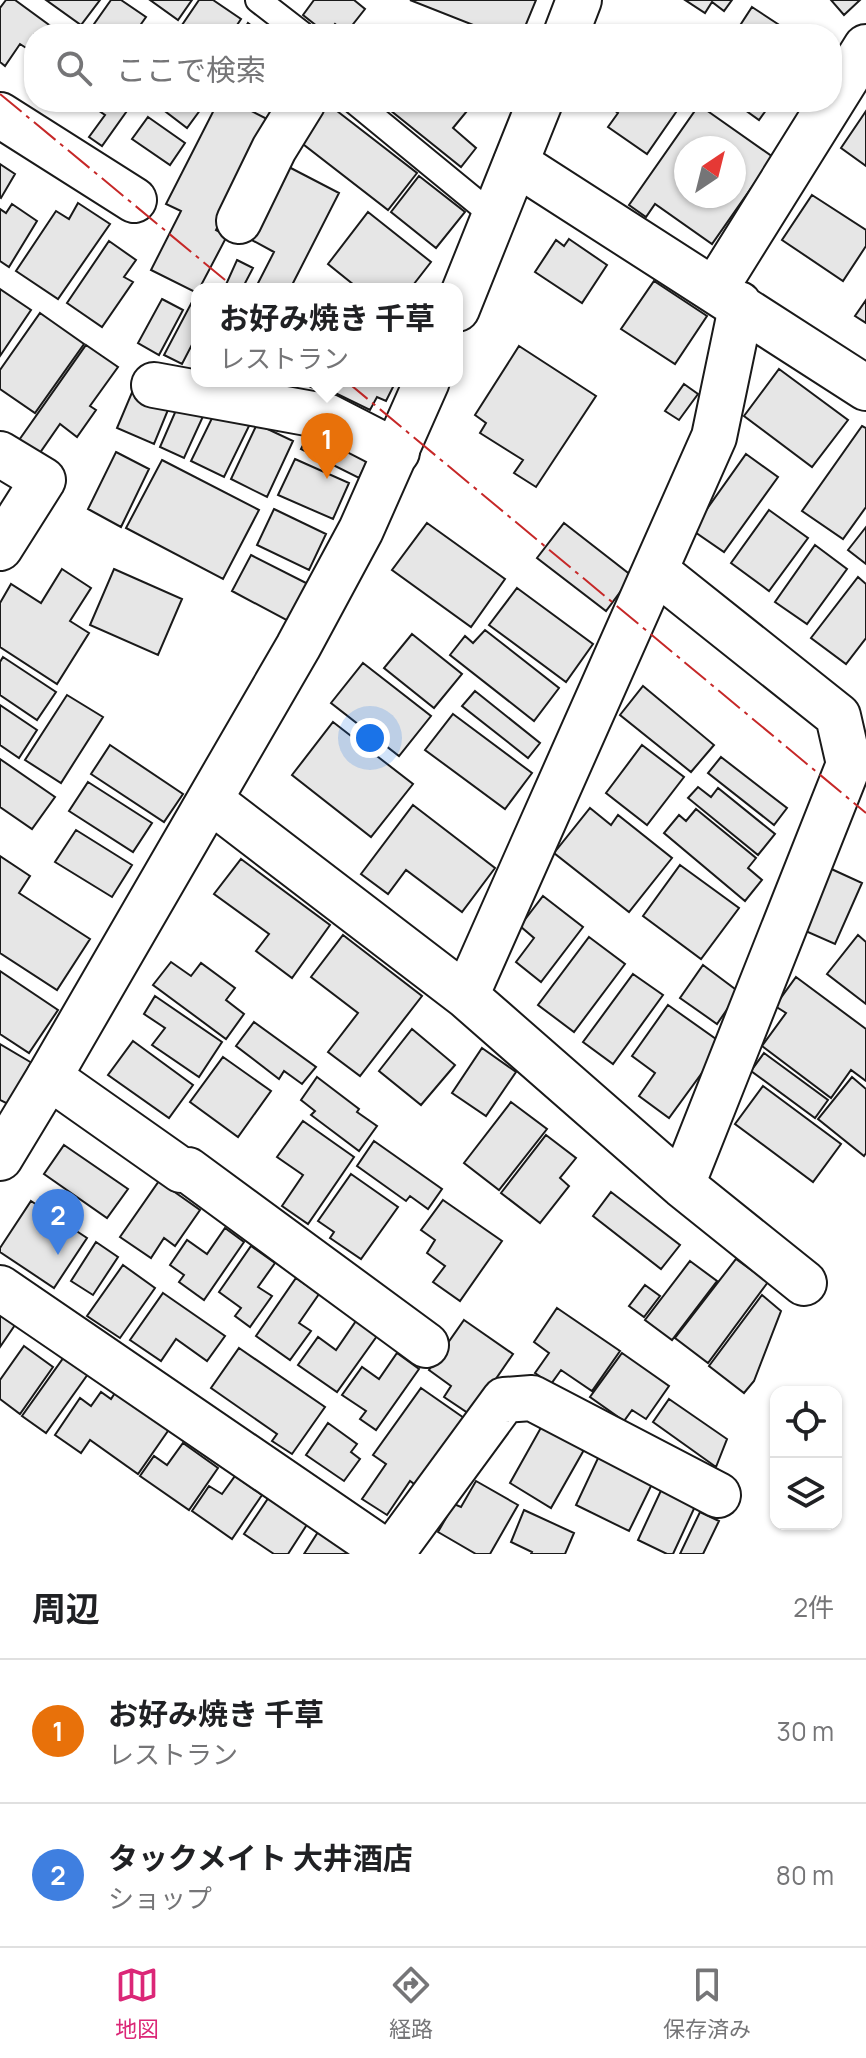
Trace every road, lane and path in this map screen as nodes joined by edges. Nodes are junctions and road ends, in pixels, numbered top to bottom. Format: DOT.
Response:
graph roads {
  1 [pos="258,0"];
  2 [pos="579,0"];
  3 [pos="289,24"];
  4 [pos="570,24"];
  5 [pos="866,47"];
  6 [pos="842,90"];
  7 [pos="297,112"];
  8 [pos="367,112"];
  9 [pos="536,112"];
  10 [pos="830,112"];
  11 [pos="0,115"];
  12 [pos="516,163"];
  13 [pos="134,200"];
  14 [pos="495,217"];
  15 [pos="239,221"];
  16 [pos="463,294"];
  17 [pos="727,296"];
  18 [pos="154,385"];
  19 [pos="424,387"];
  20 [pos="866,388"];
  21 [pos="397,452"];
  22 [pos="0,454"];
  23 [pos="0,548"];
  24 [pos="656,571"];
  25 [pos="210,800"];
  26 [pos="466,996"];
  27 [pos="49,1077"];
  28 [pos="4,1142"];
  29 [pos="682,1185"];
  30 [pos="804,1283"];
  31 [pos="0,1288"];
  32 [pos="426,1345"];
  33 [pos="718,1495"];
  34 [pos="390,1554"];
  1 -- 3 [label="lane"];
  2 -- 4 [label="street"];
  5 -- 6 [label="street"];
  7 -- 15 [label="street"];
  8 -- 14 [label="lane"];
  9 -- 12 [label="street"];
  10 -- 17 [label="street"];
  11 -- 13 [label="street"];
  12 -- 14 [label="street"];
  12 -- 17 [label="street"];
  14 -- 16 [label="street"];
  17 -- 20 [label="street"];
  17 -- 24 [label="street"];
  18 -- 21 [label="street"];
  19 -- 21 [label="street"];
  21 -- 25 [label="street"];
  22 -- 23 [label="street"];
  24 -- 26 [label="street"];
  24 -- 29 [label="street"];
  25 -- 26 [label="street"];
  25 -- 27 [label="street"];
  26 -- 29 [label="street"];
  27 -- 28 [label="street"];
  27 -- 32 [label="street"];
  29 -- 30 [label="street"];
  31 -- 34 [label="street"];
  33 -- 34 [label="street"];
}
